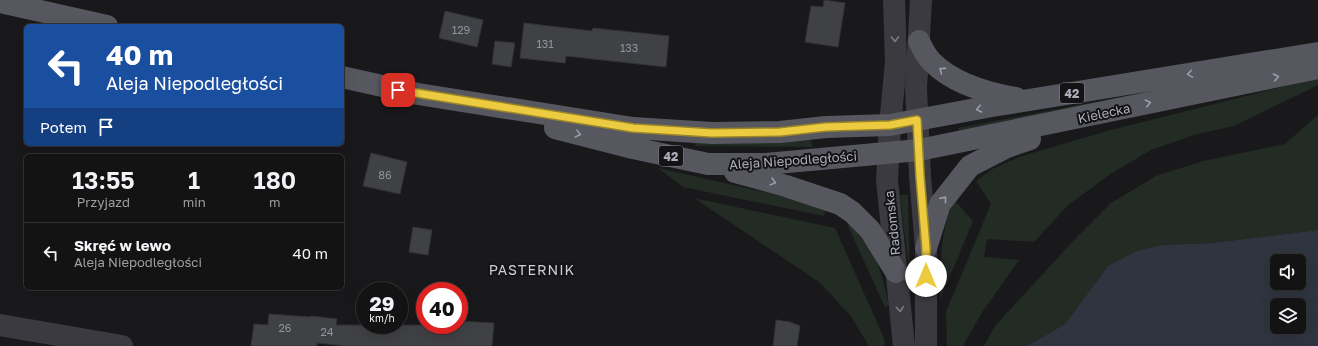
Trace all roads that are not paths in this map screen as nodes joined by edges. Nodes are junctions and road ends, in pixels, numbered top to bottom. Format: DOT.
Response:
graph roads {
  1 [pos="894,0"];
  2 [pos="921,0"];
  3 [pos="0,2"];
  4 [pos="98,24"];
  5 [pos="919,41"];
  6 [pos="1318,53"];
  7 [pos="1318,68"];
  8 [pos="344,77"];
  9 [pos="418,94"];
  10 [pos="1031,100"];
  11 [pos="1096,114"];
  12 [pos="917,120"];
  13 [pos="890,125"];
  14 [pos="919,150"];
  15 [pos="889,153"];
  16 [pos="708,164"];
  17 [pos="926,248"];
  18 [pos="896,272"];
  19 [pos="0,324"];
  20 [pos="122,346"];
  21 [pos="904,346"];
  22 [pos="926,346"];
  1 -- 13 [label="street, Radomska, one-way"];
  2 -- 5 [label="street"];
  3 -- 4 [label="main road"];
  10 -- 5 [label="main road, one-way"];
  5 -- 12 [label="street"];
  6 -- 10 [label="main road, Kielecka / 42, one-way"];
  11 -- 7 [label="main road, Kielecka / 42, one-way"];
  8 -- 9 [label="main road, Aleja Niepodległości / 42"];
  9 -- 13 [label="main road, Aleja Niepodległości / 42"];
  9 -- 16 [label="main road, Aleja Niepodległości / 42, one-way"];
  10 -- 12 [label="main road, Kielecka / 42, one-way"];
  11 -- 14 [label="main road, Kielecka / 42"];
  17 -- 11 [label="main road, one-way"];
  12 -- 13 [label="main road, Aleja Niepodległości / 42"];
  12 -- 14 [label="street"];
  13 -- 15 [label="street, Radomska"];
  14 -- 15 [label="main road, Kielecka / 42"];
  14 -- 17 [label="street"];
  15 -- 16 [label="main road, Aleja Niepodległości / 42"];
  15 -- 18 [label="street, Radomska"];
  16 -- 18 [label="main road, one-way"];
  17 -- 22 [label="street"];
  18 -- 21 [label="street, Radomska, one-way"];
  19 -- 20 [label="street"];
}
